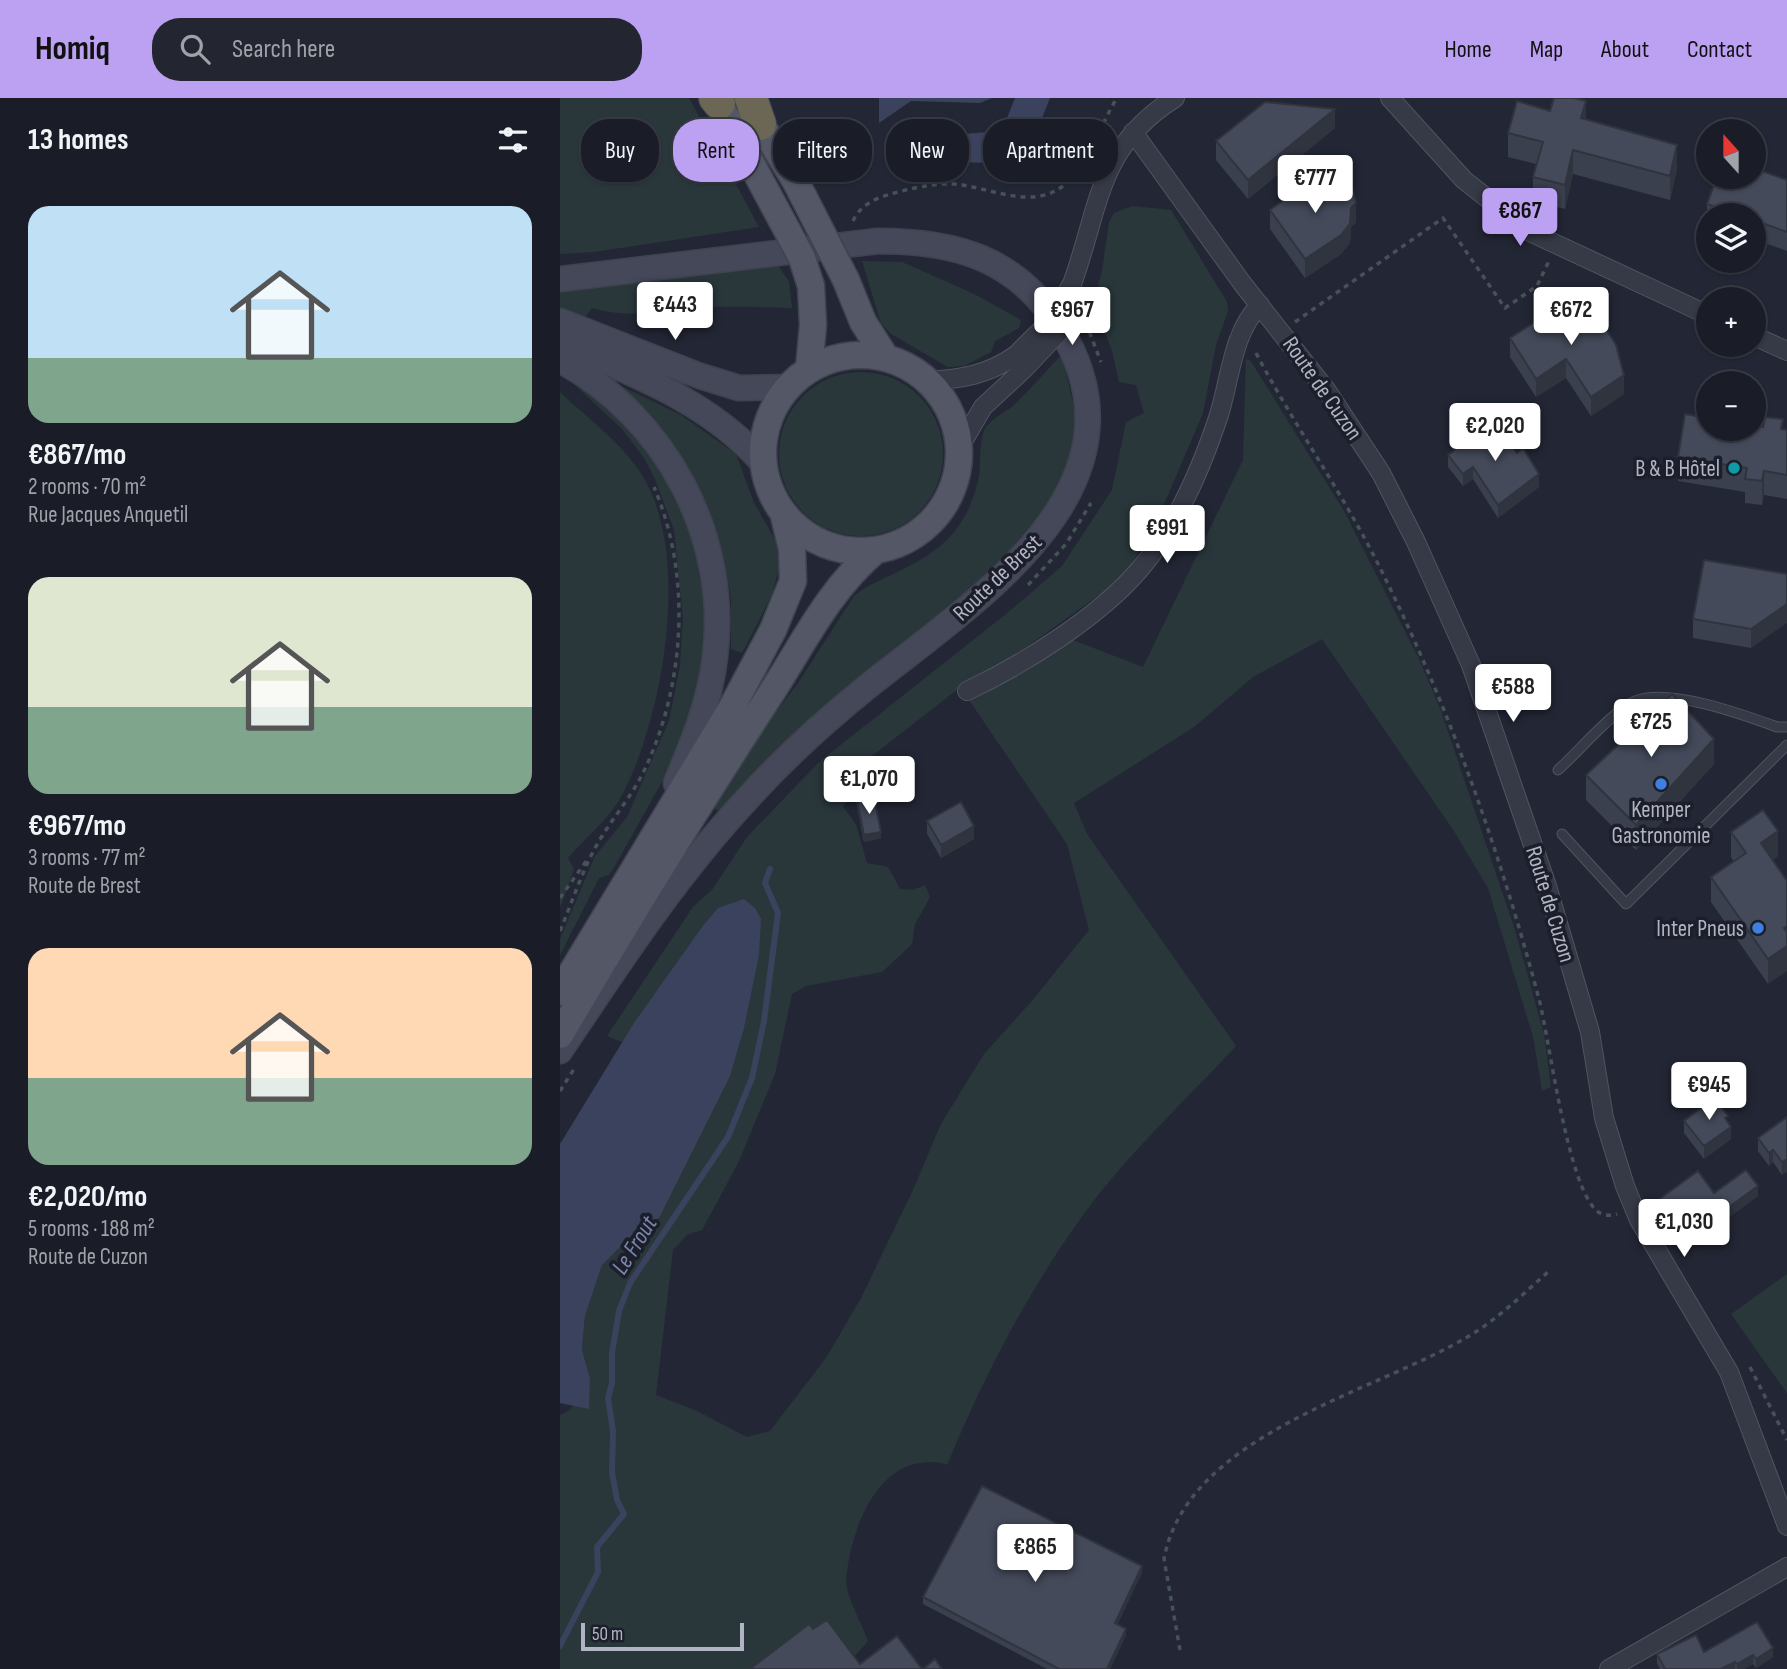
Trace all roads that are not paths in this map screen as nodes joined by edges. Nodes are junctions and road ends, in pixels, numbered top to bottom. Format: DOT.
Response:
graph roads {
  1 [pos="1175,98"];
  2 [pos="1390,98"];
  3 [pos="734,103"];
  4 [pos="1133,132"];
  5 [pos="560,279"];
  6 [pos="1260,305"];
  7 [pos="1696,310"];
  8 [pos="560,321"];
  9 [pos="1766,341"];
  10 [pos="560,342"];
  11 [pos="1787,351"];
  12 [pos="886,358"];
  13 [pos="560,360"];
  14 [pos="1020,362"];
  15 [pos="809,369"];
  16 [pos="927,380"];
  17 [pos="788,387"];
  18 [pos="959,448"];
  19 [pos="762,463"];
  20 [pos="784,516"];
  21 [pos="876,550"];
  22 [pos="967,691"];
  23 [pos="1787,727"];
  24 [pos="1787,745"];
  25 [pos="1558,770"];
  26 [pos="1562,834"];
  27 [pos="652,838"];
  28 [pos="560,992"];
  29 [pos="560,1035"];
  30 [pos="560,1051"];
  31 [pos="1787,1527"];
  32 [pos="1787,1567"];
  33 [pos="1609,1669"];
  1 -- 4 [label="street"];
  2 -- 7 [label="street"];
  3 -- 12 [label="main road, bridge"];
  3 -- 15 [label="main road, bridge"];
  4 -- 6 [label="street, Route de Cuzon"];
  4 -- 14 [label="street, bridge"];
  5 -- 30 [label="main road, Route de Brest"];
  6 -- 22 [label="street"];
  6 -- 31 [label="street, Route de Cuzon"];
  8 -- 17 [label="main road"];
  9 -- 11 [label="street"];
  10 -- 19 [label="main road"];
  12 -- 15 [label="main road"];
  12 -- 16 [label="main road"];
  13 -- 27 [label="main road"];
  14 -- 16 [label="street"];
  14 -- 18 [label="street"];
  15 -- 17 [label="main road"];
  16 -- 18 [label="main road"];
  17 -- 19 [label="main road"];
  18 -- 21 [label="main road"];
  19 -- 20 [label="main road"];
  20 -- 21 [label="main road"];
  20 -- 27 [label="main road"];
  21 -- 29 [label="main road"];
  23 -- 25 [label="lane"];
  24 -- 26 [label="lane"];
  27 -- 28 [label="main road"];
  32 -- 33 [label="street"];
}
